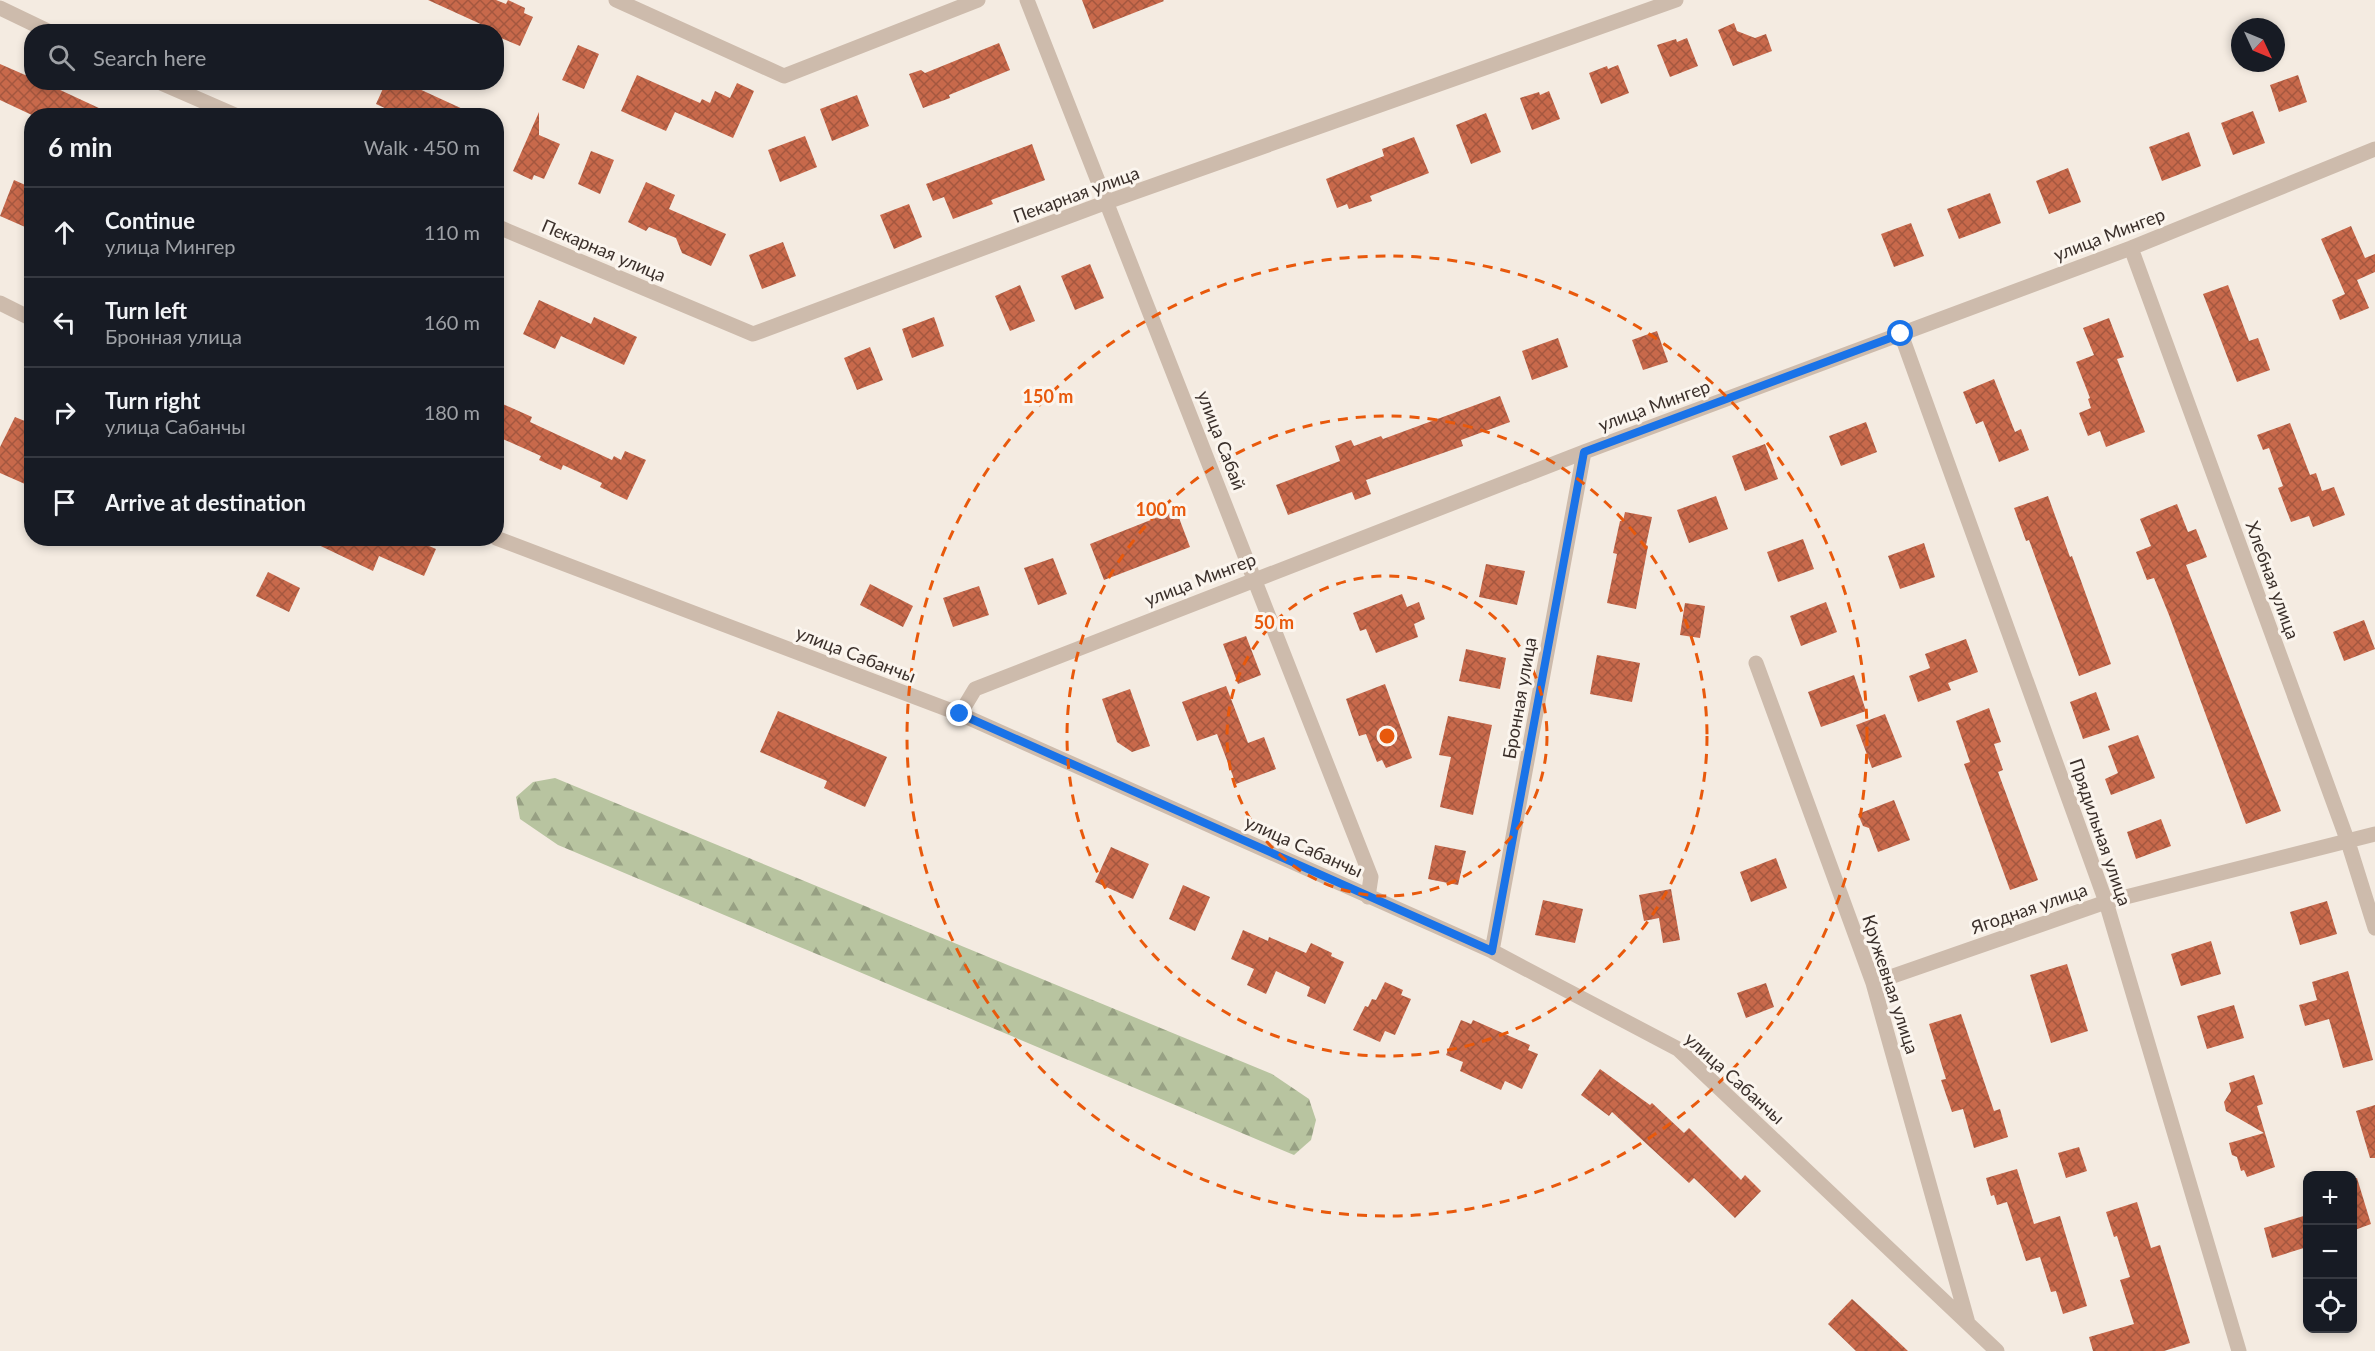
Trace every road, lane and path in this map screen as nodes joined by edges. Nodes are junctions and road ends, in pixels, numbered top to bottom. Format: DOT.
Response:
graph roads {
  1 [pos="616,0"];
  2 [pos="978,0"];
  3 [pos="1027,0"];
  4 [pos="1676,0"];
  5 [pos="0,8"];
  6 [pos="33,24"];
  7 [pos="177,90"];
  8 [pos="219,108"];
  9 [pos="2375,151"];
  10 [pos="1107,202"];
  11 [pos="504,229"];
  12 [pos="2131,248"];
  13 [pos="0,303"];
  14 [pos="24,314"];
  15 [pos="1901,334"];
  16 [pos="1584,452"];
  17 [pos="504,541"];
  18 [pos="1255,579"];
  19 [pos="1756,663"];
  20 [pos="960,714"];
  21 [pos="2375,834"];
  22 [pos="2348,842"];
  23 [pos="1368,897"];
  24 [pos="2106,902"];
  25 [pos="2375,928"];
  26 [pos="1492,951"];
  27 [pos="1873,983"];
  28 [pos="1968,1323"];
  29 [pos="1997,1351"];
  30 [pos="2239,1351"];
  1 -- 2 [label="street"];
  3 -- 10 [label="street, улица Сабай"];
  4 -- 10 [label="street, Пекарная улица"];
  5 -- 6 [label="street"];
  7 -- 8 [label="street"];
  9 -- 12 [label="street, улица Мингер"];
  10 -- 11 [label="street, Пекарная улица"];
  10 -- 18 [label="street, улица Сабай"];
  12 -- 15 [label="street, улица Мингер"];
  12 -- 22 [label="street, Хлебная улица"];
  13 -- 14 [label="street"];
  15 -- 16 [label="street, улица Мингер"];
  15 -- 24 [label="street, Прядильная улица"];
  16 -- 18 [label="street, улица Мингер"];
  16 -- 26 [label="street, Бронная улица"];
  17 -- 20 [label="street, улица Сабанчы"];
  18 -- 20 [label="street, улица Мингер"];
  18 -- 23 [label="street, улица Сабай"];
  19 -- 27 [label="street, Кружевная улица"];
  20 -- 23 [label="street, улица Сабанчы"];
  21 -- 22 [label="street, Ягодная улица"];
  22 -- 24 [label="street, Ягодная улица"];
  22 -- 25 [label="street, Хлебная улица"];
  23 -- 26 [label="street, улица Сабанчы"];
  24 -- 27 [label="street, Ягодная улица"];
  24 -- 30 [label="street, Прядильная улица"];
  26 -- 28 [label="street, улица Сабанчы"];
  27 -- 28 [label="street, Кружевная улица"];
  28 -- 29 [label="street, улица Сабанчы"];
}
